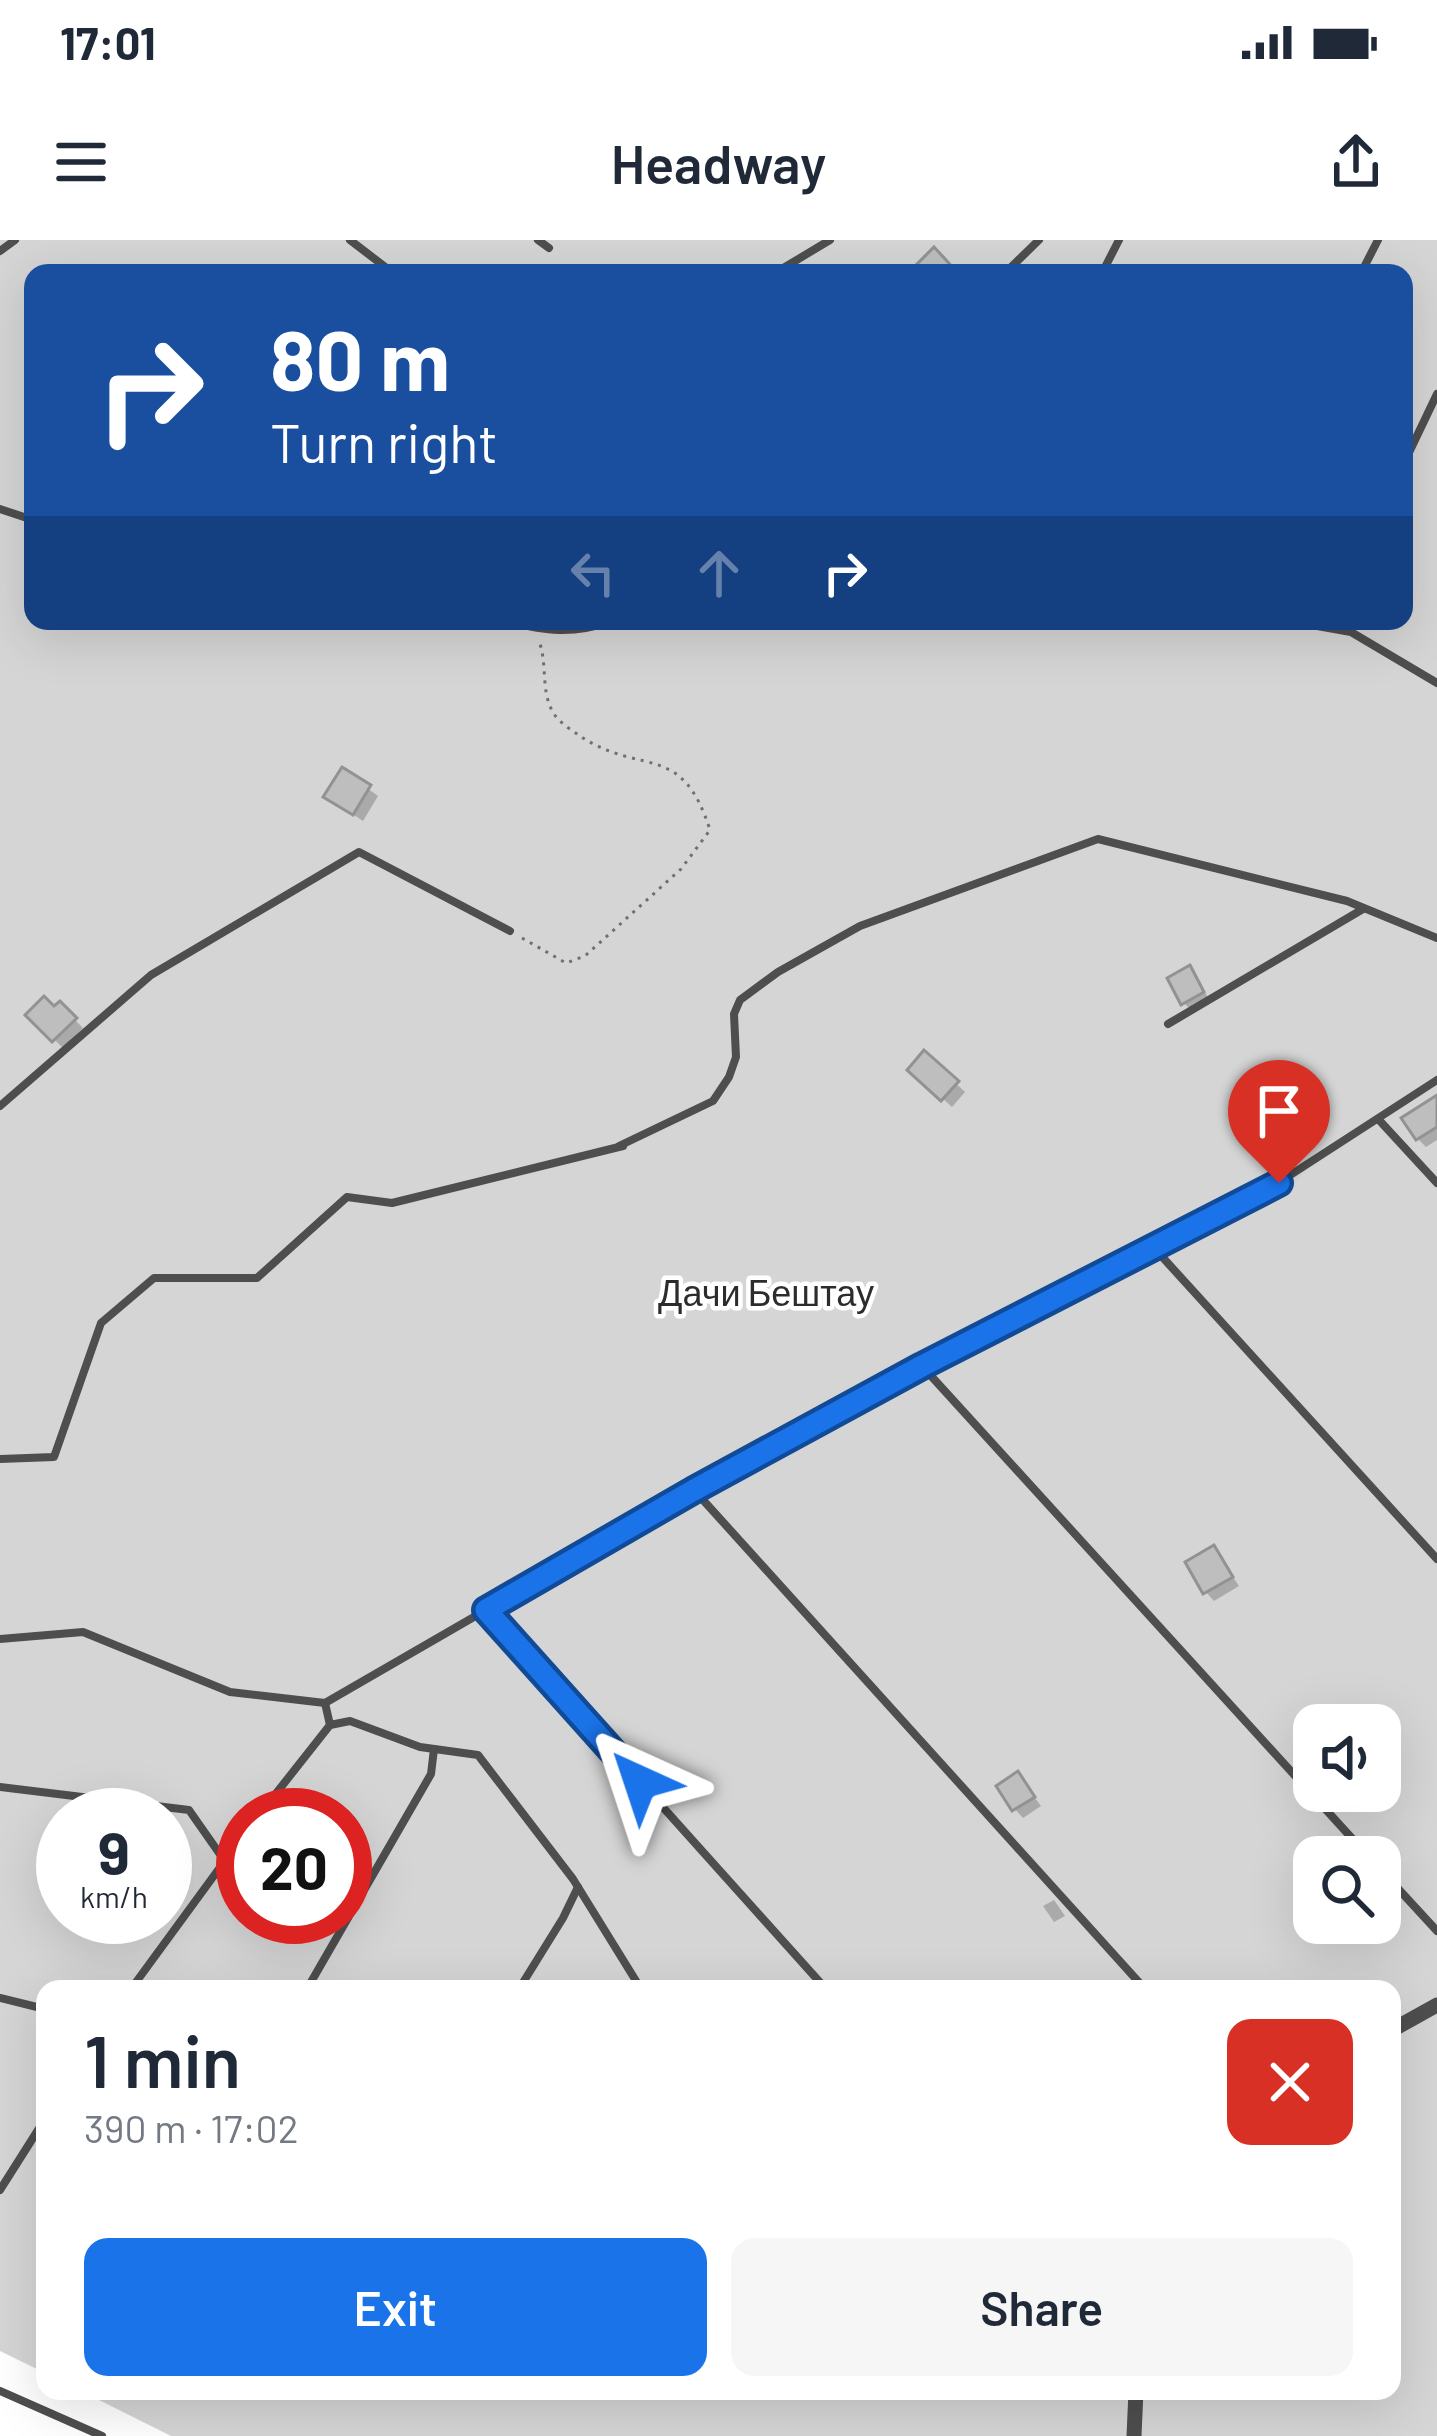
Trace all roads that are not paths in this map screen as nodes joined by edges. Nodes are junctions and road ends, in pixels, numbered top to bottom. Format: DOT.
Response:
graph roads {
  1 [pos="15,240"];
  2 [pos="350,240"];
  3 [pos="538,240"];
  4 [pos="830,240"];
  5 [pos="1039,240"];
  6 [pos="549,248"];
  7 [pos="0,251"];
  8 [pos="381,264"];
  9 [pos="790,264"];
  10 [pos="1014,264"];
  11 [pos="1437,394"];
  12 [pos="1413,444"];
  13 [pos="558,630"];
  14 [pos="588,630"];
  15 [pos="1346,630"];
  16 [pos="1437,683"];
  17 [pos="1364,908"];
  18 [pos="510,931"];
  19 [pos="1437,938"];
  20 [pos="1168,1024"];
  21 [pos="1437,1080"];
  22 [pos="0,1106"];
  23 [pos="1379,1120"];
  24 [pos="1437,1183"];
  25 [pos="1155,1249"];
  26 [pos="922,1366"];
  27 [pos="0,1459"];
  28 [pos="694,1490"];
  29 [pos="1437,1559"];
  30 [pos="486,1610"];
  31 [pos="0,1639"];
  32 [pos="325,1703"];
  33 [pos="330,1725"];
  34 [pos="434,1749"];
  35 [pos="0,1787"];
  36 [pos="280,1788"];
  37 [pos="1350,1836"];
  38 [pos="216,1849"];
  39 [pos="216,1871"];
  40 [pos="578,1887"];
  41 [pos="1401,1891"];
  42 [pos="1437,1930"];
  43 [pos="137,1980"];
  44 [pos="312,1980"];
  45 [pos="524,1980"];
  46 [pos="635,1980"];
  47 [pos="818,1980"];
  48 [pos="1137,1980"];
  49 [pos="0,1998"];
  50 [pos="1437,2005"];
  51 [pos="36,2007"];
  52 [pos="1401,2025"];
  53 [pos="36,2133"];
  54 [pos="0,2190"];
  55 [pos="0,2391"];
  56 [pos="1136,2400"];
  57 [pos="102,2436"];
  58 [pos="1134,2436"];
  1 -- 7 [label="lane"];
  2 -- 8 [label="lane"];
  3 -- 6 [label="lane"];
  4 -- 9 [label="lane"];
  5 -- 10 [label="lane"];
  11 -- 12 [label="lane"];
  13 -- 14 [label="lane"];
  15 -- 16 [label="lane"];
  17 -- 19 [label="lane"];
  17 -- 20 [label="lane"];
  17 -- 27 [label="lane"];
  18 -- 22 [label="lane"];
  21 -- 23 [label="lane"];
  23 -- 24 [label="lane"];
  23 -- 25 [label="lane"];
  25 -- 26 [label="lane"];
  25 -- 29 [label="lane"];
  26 -- 28 [label="lane"];
  26 -- 37 [label="lane"];
  28 -- 30 [label="lane"];
  28 -- 48 [label="lane"];
  30 -- 32 [label="lane"];
  30 -- 47 [label="lane"];
  31 -- 32 [label="lane"];
  32 -- 33 [label="lane"];
  33 -- 34 [label="lane"];
  33 -- 36 [label="lane"];
  34 -- 40 [label="lane"];
  34 -- 44 [label="lane"];
  35 -- 38 [label="lane"];
  39 -- 43 [label="lane"];
  40 -- 45 [label="lane"];
  40 -- 46 [label="lane"];
  41 -- 42 [label="lane"];
  49 -- 51 [label="lane"];
  50 -- 52 [label="street"];
  53 -- 54 [label="lane"];
  55 -- 57 [label="lane"];
  56 -- 58 [label="street"];
}
